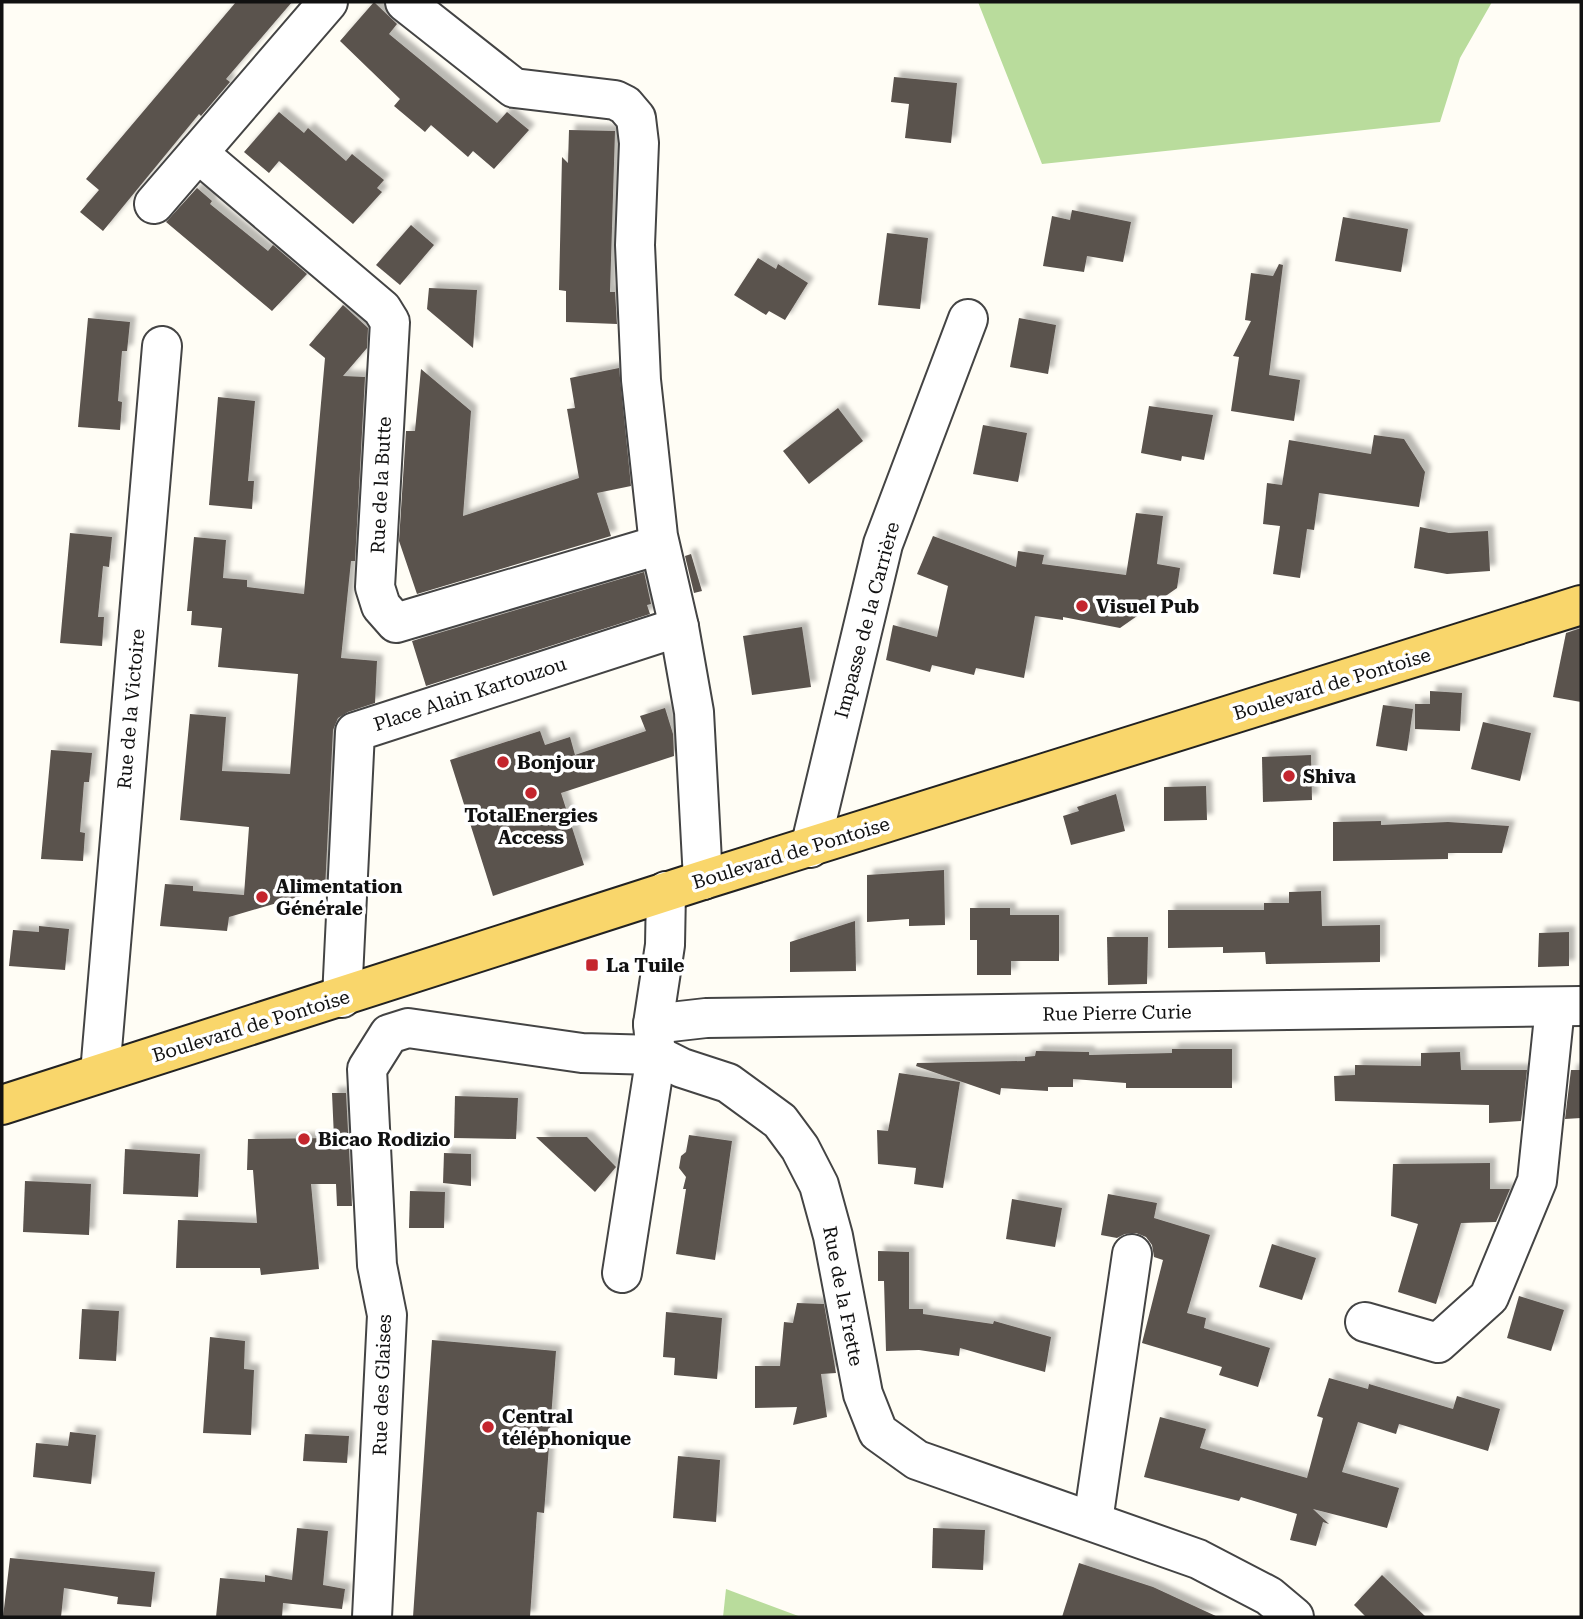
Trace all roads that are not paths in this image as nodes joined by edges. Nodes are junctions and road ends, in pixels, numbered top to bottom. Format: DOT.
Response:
graph roads {
  1 [pos="328,2"];
  2 [pos="405,2"];
  3 [pos="198,153"];
  4 [pos="154,204"];
  5 [pos="968,319"];
  6 [pos="162,346"];
  7 [pos="659,545"];
  8 [pos="1581,605"];
  9 [pos="679,626"];
  10 [pos="810,848"];
  11 [pos="703,880"];
  12 [pos="666,891"];
  13 [pos="342,998"];
  14 [pos="1568,1007"];
  15 [pos="389,1034"];
  16 [pos="655,1039"];
  17 [pos="100,1073"];
  18 [pos="2,1105"];
  19 [pos="1132,1254"];
  20 [pos="622,1273"];
  21 [pos="1365,1322"];
  22 [pos="1093,1521"];
  23 [pos="1272,1610"];
  24 [pos="372,1617"];
  1 -- 3 [label="street"];
  2 -- 7 [label="street"];
  3 -- 4 [label="street"];
  3 -- 7 [label="street, Rue de la Butte"];
  5 -- 10 [label="street, Impasse de la Carrière"];
  6 -- 17 [label="street, Rue de la Victoire"];
  7 -- 9 [label="street"];
  8 -- 10 [label="main road, Boulevard de Pontoise"];
  9 -- 11 [label="street"];
  9 -- 13 [label="street, Place Alain Kartouzou"];
  10 -- 11 [label="main road, Boulevard de Pontoise"];
  11 -- 12 [label="main road, Boulevard de Pontoise"];
  12 -- 13 [label="main road, Boulevard de Pontoise"];
  12 -- 16 [label="street"];
  13 -- 17 [label="main road, Boulevard de Pontoise"];
  14 -- 16 [label="street, Rue Pierre Curie"];
  14 -- 21 [label="street"];
  15 -- 16 [label="street, Rue de la Frette"];
  15 -- 24 [label="street, Rue des Glaises"];
  16 -- 20 [label="street"];
  16 -- 22 [label="street, Rue de la Frette"];
  17 -- 18 [label="main road, Boulevard de Pontoise"];
  19 -- 22 [label="street"];
  22 -- 23 [label="street, Rue de la Frette"];
}
